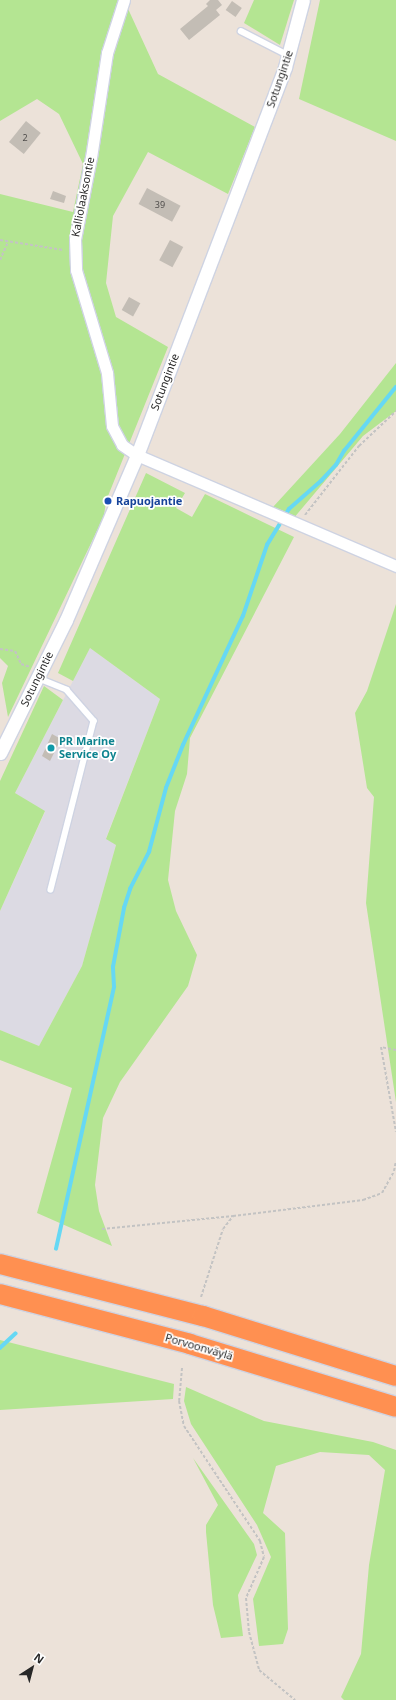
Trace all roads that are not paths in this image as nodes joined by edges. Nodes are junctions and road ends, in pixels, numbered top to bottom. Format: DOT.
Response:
graph roads {
  1 [pos="124,0"];
  2 [pos="303,0"];
  3 [pos="240,31"];
  4 [pos="288,56"];
  5 [pos="137,455"];
  6 [pos="396,566"];
  7 [pos="35,673"];
  8 [pos="0,753"];
  9 [pos="51,890"];
  10 [pos="0,1264"];
  11 [pos="0,1294"];
  12 [pos="396,1376"];
  13 [pos="396,1407"];
  1 -- 5 [label="street, Kalliolaaksontie"];
  2 -- 4 [label="street, Sotungintie"];
  3 -- 4 [label="lane"];
  4 -- 5 [label="street, Sotungintie"];
  5 -- 6 [label="street"];
  5 -- 7 [label="street, Sotungintie"];
  7 -- 8 [label="street, Sotungintie"];
  7 -- 9 [label="lane"];
  10 -- 12 [label="highway"];
  11 -- 13 [label="highway, Porvoonväylä"];
}
